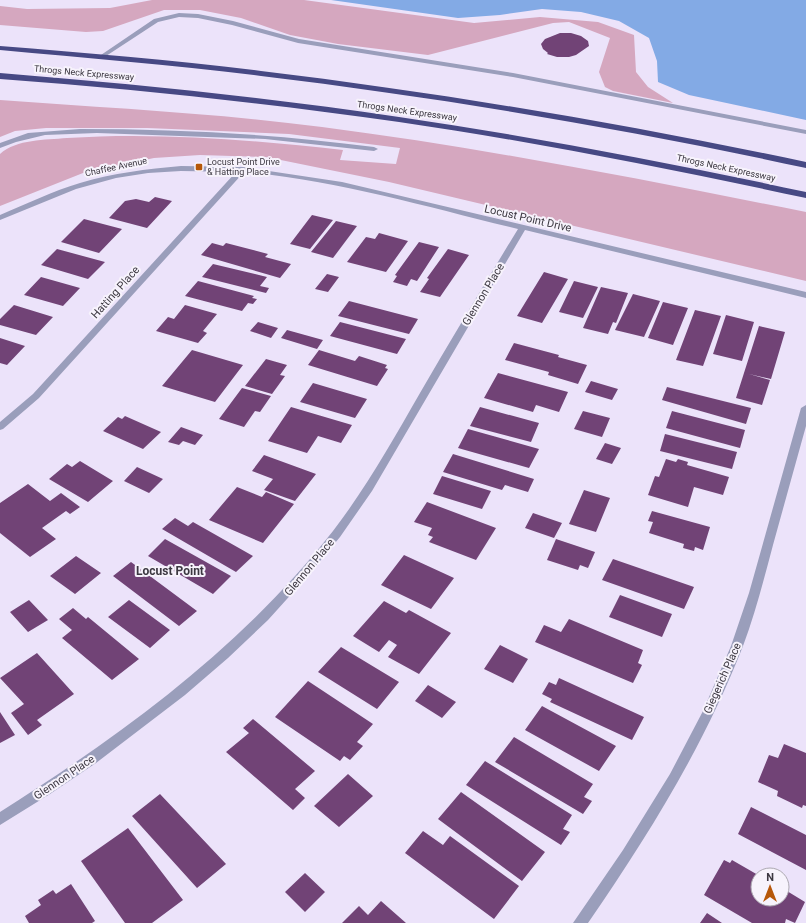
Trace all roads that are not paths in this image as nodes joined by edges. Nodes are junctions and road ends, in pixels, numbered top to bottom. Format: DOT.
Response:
graph roads {
  1 [pos="0,48"];
  2 [pos="101,57"];
  3 [pos="0,76"];
  4 [pos="806,132"];
  5 [pos="0,146"];
  6 [pos="374,149"];
  7 [pos="806,165"];
  8 [pos="243,169"];
  9 [pos="806,195"];
  10 [pos="0,218"];
  11 [pos="522,228"];
  12 [pos="806,295"];
  13 [pos="806,408"];
  14 [pos="0,427"];
  15 [pos="0,819"];
  16 [pos="580,923"];
  1 -- 2 [label="highway, Throgs Neck Expressway"];
  2 -- 4 [label="street"];
  2 -- 7 [label="highway, Throgs Neck Expressway"];
  3 -- 9 [label="highway, Throgs Neck Expressway"];
  5 -- 6 [label="street"];
  8 -- 10 [label="street, Chaffee Avenue"];
  8 -- 11 [label="street, Locust Point Drive"];
  8 -- 14 [label="street, Hatting Place"];
  11 -- 12 [label="street, Locust Point Drive"];
  11 -- 15 [label="street, Glennon Place"];
  13 -- 16 [label="street, Giegerich Place"];
}
